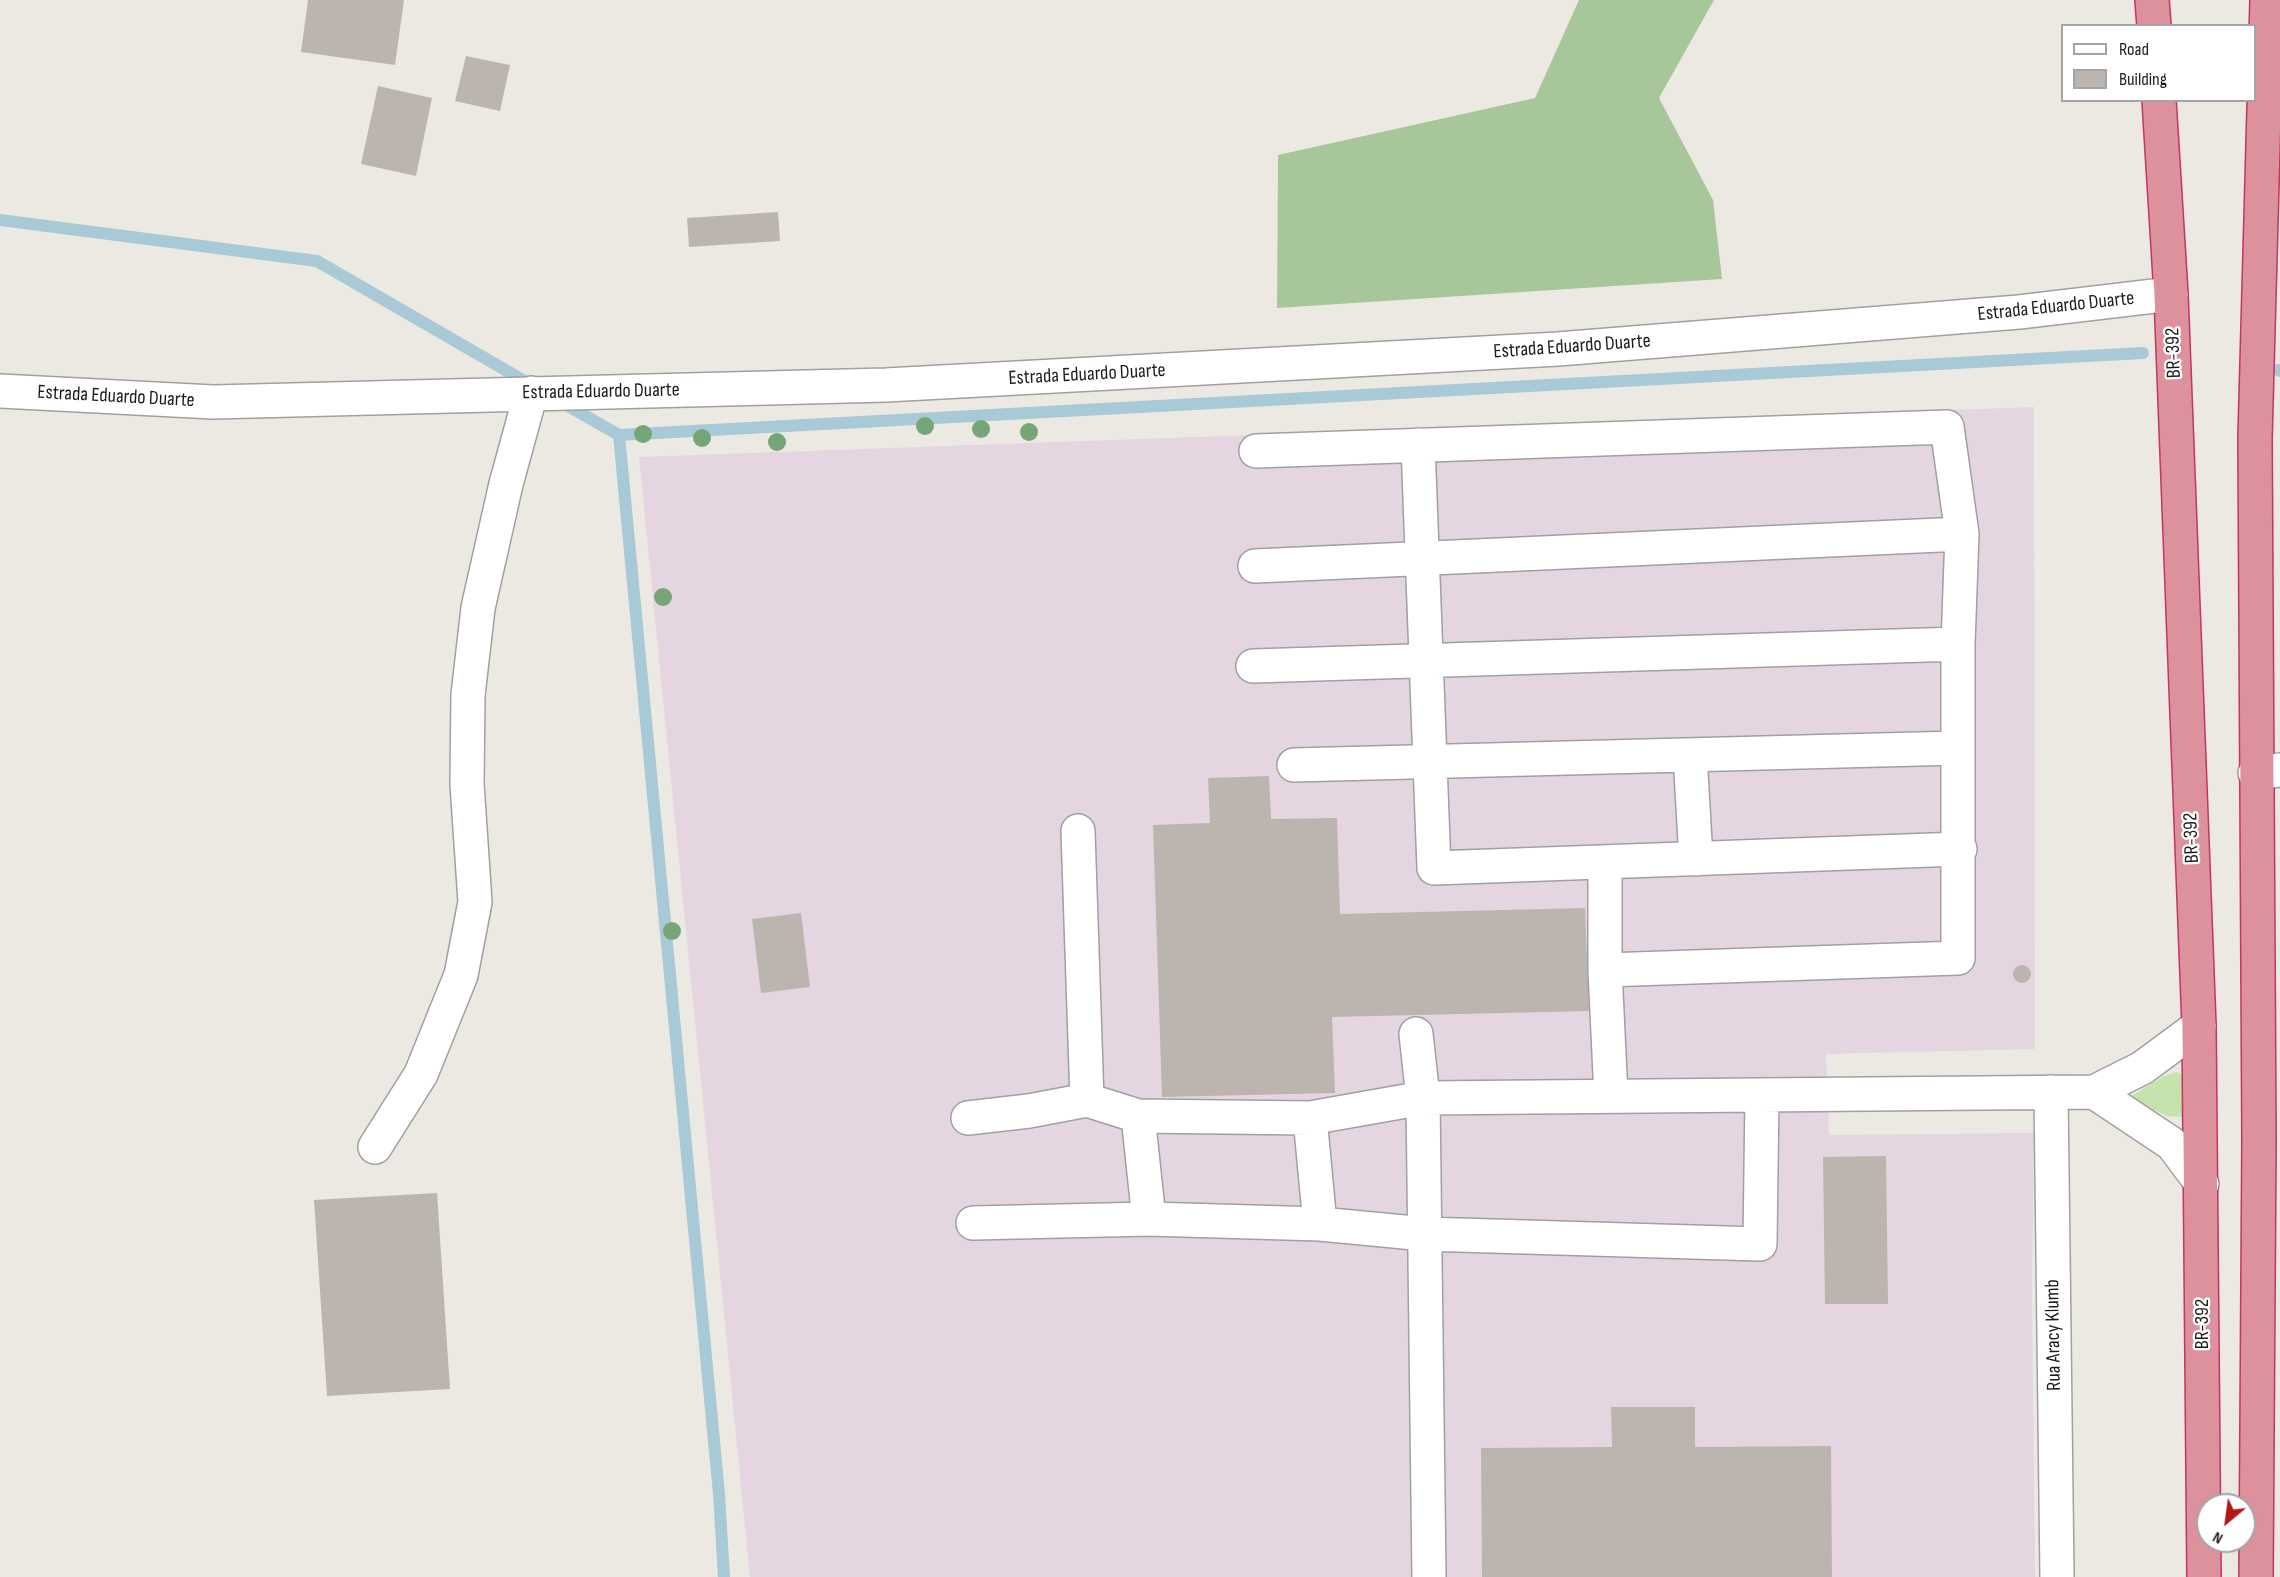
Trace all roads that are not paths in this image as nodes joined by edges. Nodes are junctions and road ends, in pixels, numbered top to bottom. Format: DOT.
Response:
graph roads {
  1 [pos="2152,0"];
  2 [pos="2267,0"];
  3 [pos="2154,24"];
  4 [pos="2159,102"];
  5 [pos="2172,294"];
  6 [pos="0,391"];
  7 [pos="531,393"];
  8 [pos="1418,445"];
  9 [pos="1256,451"];
  10 [pos="1962,534"];
  11 [pos="1423,559"];
  12 [pos="1255,566"];
  13 [pos="1958,644"];
  14 [pos="1426,661"];
  15 [pos="1253,666"];
  16 [pos="1958,748"];
  17 [pos="1690,755"];
  18 [pos="1430,762"];
  19 [pos="1294,765"];
  20 [pos="2267,771"];
  21 [pos="1078,831"];
  22 [pos="1960,849"];
  23 [pos="1696,859"];
  24 [pos="1605,862"];
  25 [pos="1605,970"];
  26 [pos="2199,1026"];
  27 [pos="1416,1034"];
  28 [pos="2051,1092"];
  29 [pos="2094,1092"];
  30 [pos="1762,1095"];
  31 [pos="1611,1096"];
  32 [pos="1423,1098"];
  33 [pos="1087,1100"];
  34 [pos="1138,1116"];
  35 [pos="968,1118"];
  36 [pos="1310,1118"];
  37 [pos="2270,1141"];
  38 [pos="375,1148"];
  39 [pos="2202,1184"];
  40 [pos="1149,1219"];
  41 [pos="973,1224"];
  42 [pos="1320,1224"];
  43 [pos="1425,1234"];
  44 [pos="1429,1577"];
  45 [pos="2057,1577"];
  46 [pos="2204,1577"];
  47 [pos="2256,1577"];
  1 -- 3 [label="highway"];
  2 -- 20 [label="highway"];
  4 -- 5 [label="highway, BR-392"];
  5 -- 7 [label="street, Estrada Eduardo Duarte"];
  5 -- 26 [label="highway, BR-392"];
  6 -- 7 [label="street, Estrada Eduardo Duarte"];
  7 -- 38 [label="street"];
  8 -- 9 [label="street"];
  8 -- 10 [label="street"];
  8 -- 11 [label="street"];
  10 -- 11 [label="street"];
  10 -- 13 [label="street"];
  11 -- 12 [label="street"];
  11 -- 14 [label="street"];
  13 -- 14 [label="street"];
  13 -- 16 [label="street"];
  14 -- 15 [label="street"];
  14 -- 18 [label="street"];
  16 -- 17 [label="street"];
  16 -- 22 [label="street"];
  17 -- 18 [label="street"];
  17 -- 23 [label="street"];
  18 -- 19 [label="street"];
  18 -- 24 [label="street"];
  20 -- 37 [label="highway"];
  21 -- 33 [label="street"];
  22 -- 23 [label="street"];
  22 -- 25 [label="street"];
  23 -- 24 [label="street"];
  24 -- 25 [label="street"];
  25 -- 31 [label="street"];
  26 -- 29 [label="street"];
  26 -- 39 [label="highway, BR-392"];
  27 -- 32 [label="street"];
  28 -- 29 [label="street"];
  28 -- 30 [label="street"];
  28 -- 45 [label="street, Rua Aracy Klumb"];
  29 -- 39 [label="street"];
  30 -- 31 [label="street"];
  30 -- 43 [label="street"];
  31 -- 32 [label="street"];
  32 -- 36 [label="street"];
  32 -- 43 [label="street"];
  33 -- 34 [label="street"];
  33 -- 35 [label="street"];
  34 -- 36 [label="street"];
  34 -- 40 [label="street"];
  36 -- 42 [label="street"];
  37 -- 47 [label="highway"];
  39 -- 46 [label="highway, BR-392"];
  40 -- 41 [label="street"];
  40 -- 42 [label="street"];
  42 -- 43 [label="street"];
  43 -- 44 [label="street"];
}
